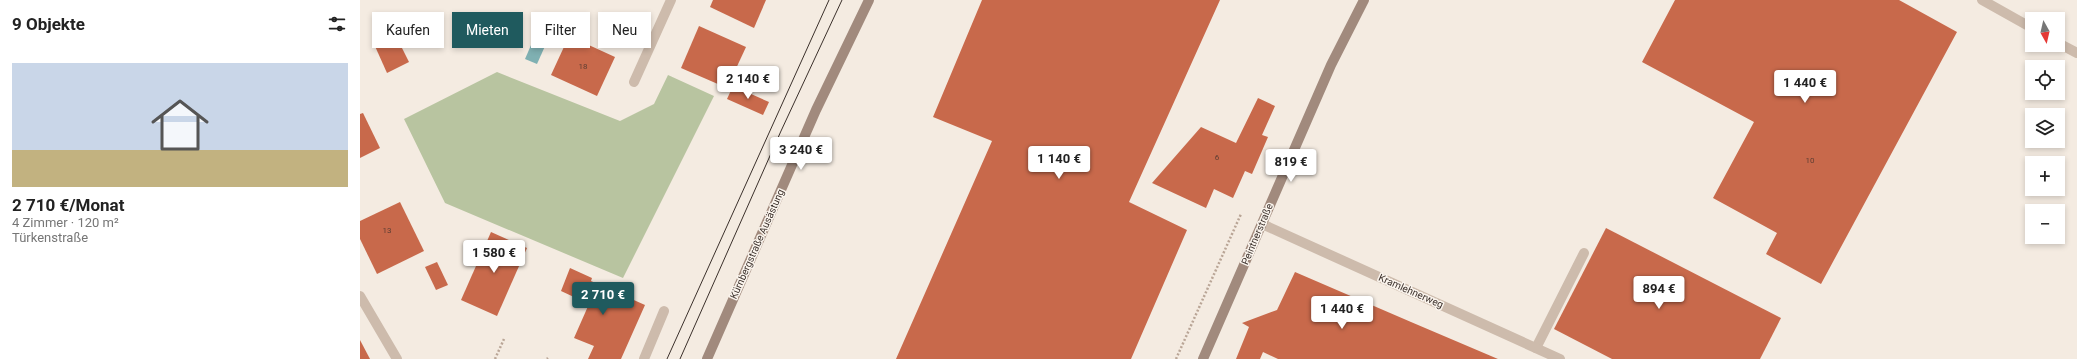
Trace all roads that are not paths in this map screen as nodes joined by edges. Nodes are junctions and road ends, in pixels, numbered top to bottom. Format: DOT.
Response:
graph roads {
  1 [pos="671,0"];
  2 [pos="869,0"];
  3 [pos="1364,0"];
  4 [pos="1982,0"];
  5 [pos="2025,24"];
  6 [pos="2065,47"];
  7 [pos="2077,53"];
  8 [pos="634,82"];
  9 [pos="1262,224"];
  10 [pos="1584,253"];
  11 [pos="360,296"];
  12 [pos="664,311"];
  13 [pos="1536,348"];
  14 [pos="397,359"];
  15 [pos="644,359"];
  16 [pos="707,359"];
  17 [pos="1203,359"];
  18 [pos="1560,359"];
  1 -- 8 [label="street"];
  2 -- 16 [label="street, Kürnbergstraße Ausästung"];
  3 -- 9 [label="street, Peintnerstraße"];
  4 -- 5 [label="street"];
  6 -- 7 [label="street"];
  9 -- 13 [label="street, Kramlehnerweg"];
  9 -- 17 [label="street, Peintnerstraße"];
  10 -- 13 [label="street"];
  11 -- 14 [label="street"];
  12 -- 15 [label="street"];
  13 -- 18 [label="street, Kramlehnerweg"];
}
